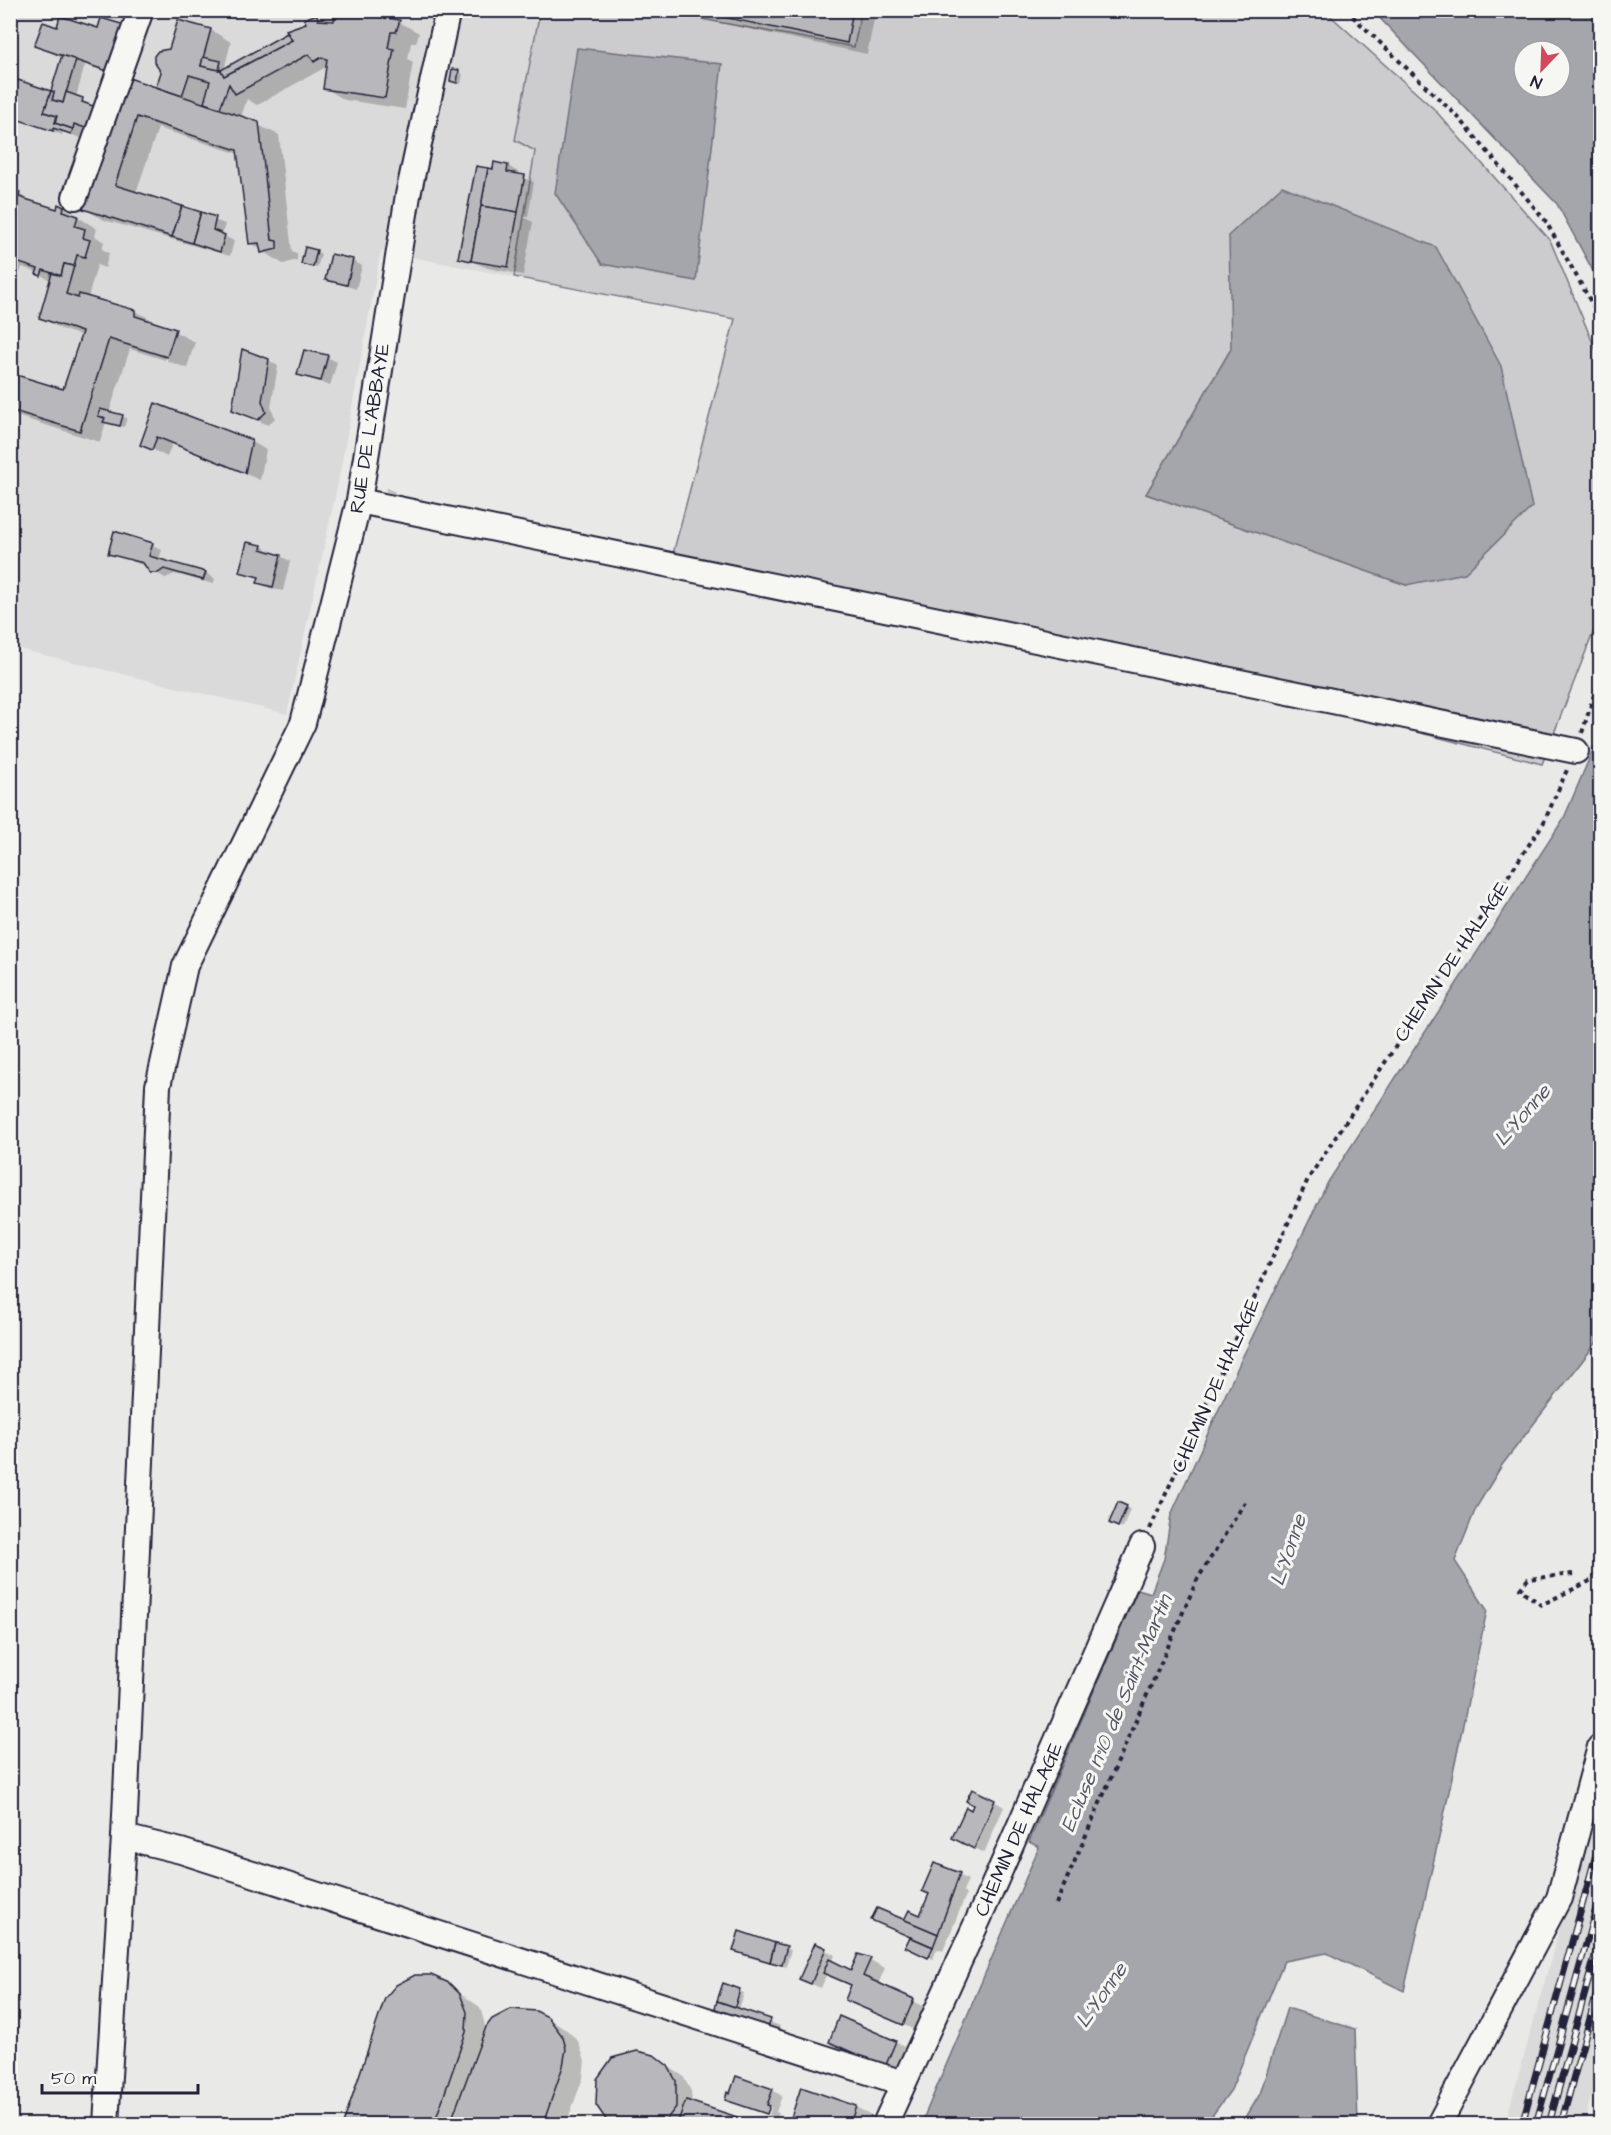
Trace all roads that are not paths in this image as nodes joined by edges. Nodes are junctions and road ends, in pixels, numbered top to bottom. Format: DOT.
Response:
graph roads {
  1 [pos="141,10"];
  2 [pos="448,10"];
  3 [pos="75,197"];
  4 [pos="359,501"];
  5 [pos="1576,751"];
  6 [pos="1142,1546"];
  7 [pos="1600,1747"];
  8 [pos="124,1837"];
  9 [pos="903,2084"];
  10 [pos="105,2124"];
  11 [pos="885,2124"];
  12 [pos="1439,2124"];
  1 -- 3 [label="street"];
  2 -- 4 [label="street, RUE DE L'ABBAYE"];
  4 -- 5 [label="street"];
  4 -- 8 [label="street, RUE DE L'ABBAYE"];
  6 -- 9 [label="street, CHEMIN DE HALAGE"];
  7 -- 12 [label="street"];
  8 -- 9 [label="street"];
  8 -- 10 [label="street, RUE DE L'ABBAYE"];
  9 -- 11 [label="street, CHEMIN DE HALAGE"];
}
